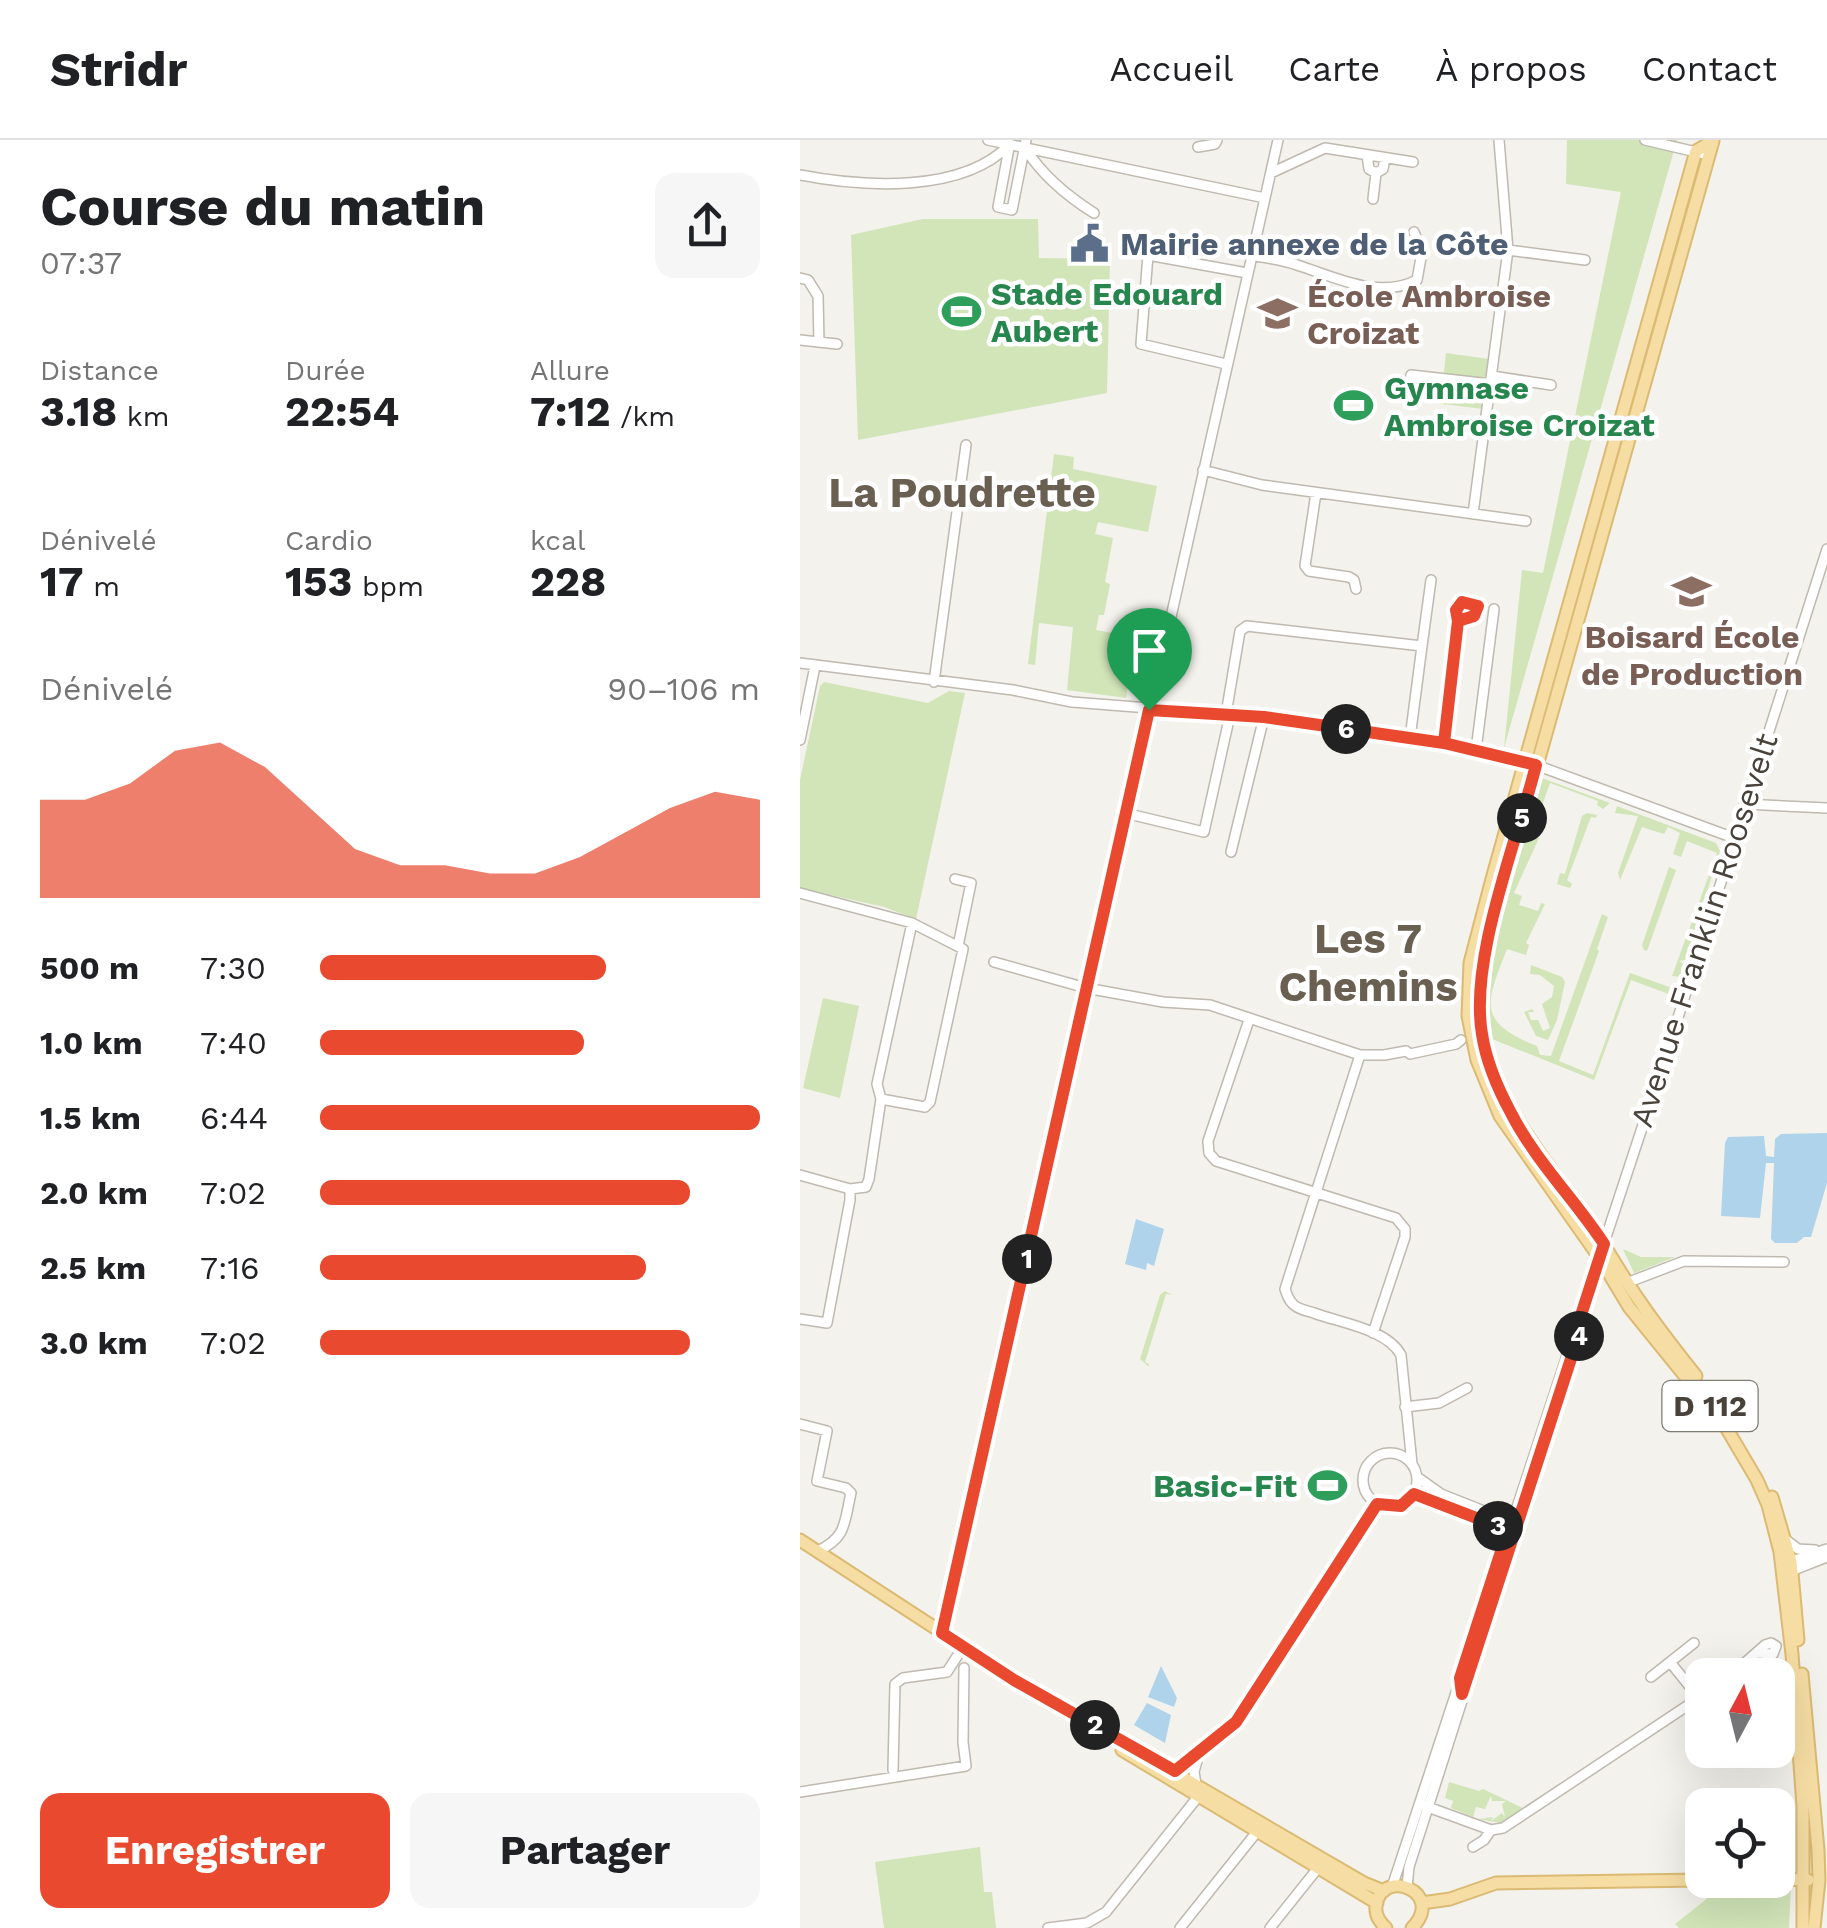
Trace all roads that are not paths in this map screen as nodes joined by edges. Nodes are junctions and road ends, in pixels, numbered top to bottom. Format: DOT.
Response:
graph roads {
  1 [pos="988,140"];
  2 [pos="1217,140"];
  3 [pos="1278,140"];
  4 [pos="1499,140"];
  5 [pos="1645,140"];
  6 [pos="1713,141"];
  7 [pos="1010,142"];
  8 [pos="1026,142"];
  9 [pos="1198,147"];
  10 [pos="1702,153"];
  11 [pos="1367,155"];
  12 [pos="1385,158"];
  13 [pos="1413,162"];
  14 [pos="1376,172"];
  15 [pos="1270,173"];
  16 [pos="800,174"];
  17 [pos="1265,198"];
  18 [pos="1373,198"];
  19 [pos="1094,213"];
  20 [pos="1414,232"];
  21 [pos="1508,250"];
  22 [pos="1251,255"];
  23 [pos="1585,260"];
  24 [pos="1247,273"];
  25 [pos="800,278"];
  26 [pos="800,340"];
  27 [pos="818,342"];
  28 [pos="837,344"];
  29 [pos="1226,364"];
  30 [pos="1491,380"];
  31 [pos="1551,386"];
  32 [pos="1408,396"];
  33 [pos="966,445"];
  34 [pos="1203,470"];
  35 [pos="1316,493"];
  36 [pos="1473,514"];
  37 [pos="1526,521"];
  38 [pos="1827,549"];
  39 [pos="1432,580"];
  40 [pos="1356,589"];
  41 [pos="1494,608"];
  42 [pos="1458,621"];
  43 [pos="1422,646"];
  44 [pos="800,663"];
  45 [pos="815,666"];
  46 [pos="934,682"];
  47 [pos="1149,710"];
  48 [pos="1228,714"];
  49 [pos="1264,717"];
  50 [pos="1410,738"];
  51 [pos="800,740"];
  52 [pos="1444,743"];
  53 [pos="1476,750"];
  54 [pos="1531,764"];
  55 [pos="1744,804"];
  56 [pos="1827,808"];
  57 [pos="1125,813"];
  58 [pos="1734,838"];
  59 [pos="1231,852"];
  60 [pos="955,878"];
  61 [pos="800,894"];
  62 [pos="912,922"];
  63 [pos="961,947"];
  64 [pos="994,962"];
  65 [pos="1086,988"];
  66 [pos="1248,1020"];
  67 [pos="1471,1038"];
  68 [pos="1360,1055"];
  69 [pos="882,1100"];
  70 [pos="800,1175"];
  71 [pos="850,1189"];
  72 [pos="1314,1191"];
  73 [pos="1602,1251"];
  74 [pos="1784,1262"];
  75 [pos="1629,1282"];
  76 [pos="800,1318"];
  77 [pos="1373,1333"];
  78 [pos="1467,1388"];
  79 [pos="1405,1407"];
  80 [pos="800,1424"];
  81 [pos="1408,1436"];
  82 [pos="1393,1453"];
  83 [pos="1412,1464"];
  84 [pos="1417,1477"];
  85 [pos="1414,1494"];
  86 [pos="1377,1504"];
  87 [pos="1513,1527"];
  88 [pos="1785,1539"];
  89 [pos="800,1540"];
  90 [pos="1827,1548"];
  91 [pos="818,1551"];
  92 [pos="1827,1557"];
  93 [pos="1787,1568"];
  94 [pos="942,1633"];
  95 [pos="1694,1642"];
  96 [pos="962,1647"];
  97 [pos="1756,1654"];
  98 [pos="1751,1658"];
  99 [pos="1670,1662"];
  100 [pos="964,1668"];
  101 [pos="1651,1677"];
  102 [pos="1460,1678"];
  103 [pos="1685,1679"];
  104 [pos="1023,1684"];
  105 [pos="1462,1694"];
  106 [pos="1685,1708"];
  107 [pos="1065,1714"];
  108 [pos="1199,1754"];
  109 [pos="894,1770"];
  110 [pos="1175,1771"];
  111 [pos="1197,1791"];
  112 [pos="800,1792"];
  113 [pos="1424,1805"];
  114 [pos="1242,1812"];
  115 [pos="1491,1830"];
  116 [pos="1256,1833"];
  117 [pos="1473,1847"];
  118 [pos="1318,1868"];
  119 [pos="1685,1880"];
  120 [pos="1795,1880"];
  121 [pos="1803,1880"];
  122 [pos="1823,1880"];
  123 [pos="1407,1887"];
  124 [pos="1388,1889"];
  125 [pos="1377,1903"];
  126 [pos="1422,1907"];
  127 [pos="1087,1926"];
  128 [pos="1381,1926"];
  129 [pos="1048,1928"];
  130 [pos="1180,1928"];
  131 [pos="1270,1928"];
  132 [pos="1412,1928"];
  133 [pos="1803,1928"];
  134 [pos="1814,1928"];
  1 -- 7 [label="street"];
  2 -- 9 [label="street"];
  3 -- 15 [label="street"];
  4 -- 21 [label="street"];
  5 -- 10 [label="street"];
  6 -- 10 [label="main road"];
  7 -- 8 [label="street"];
  7 -- 8 [label="street"];
  7 -- 16 [label="street"];
  8 -- 17 [label="street"];
  8 -- 19 [label="street"];
  10 -- 54 [label="main road"];
  11 -- 12 [label="street"];
  11 -- 14 [label="street"];
  11 -- 15 [label="street"];
  12 -- 13 [label="street"];
  12 -- 14 [label="street"];
  14 -- 18 [label="street"];
  15 -- 17 [label="street"];
  17 -- 22 [label="street"];
  20 -- 22 [label="street"];
  21 -- 23 [label="street"];
  21 -- 30 [label="street"];
  22 -- 24 [label="street"];
  24 -- 29 [label="street"];
  24 -- 29 [label="street"];
  25 -- 27 [label="street"];
  26 -- 27 [label="street"];
  27 -- 28 [label="street"];
  29 -- 34 [label="street"];
  30 -- 31 [label="street"];
  30 -- 32 [label="street"];
  30 -- 36 [label="street"];
  33 -- 46 [label="street"];
  34 -- 35 [label="street"];
  34 -- 47 [label="street"];
  35 -- 36 [label="street"];
  35 -- 40 [label="street"];
  36 -- 37 [label="street"];
  38 -- 55 [label="street, Avenue Franklin Roosevelt"];
  39 -- 43 [label="street"];
  41 -- 53 [label="street"];
  42 -- 52 [label="street"];
  43 -- 48 [label="street"];
  43 -- 50 [label="street"];
  44 -- 45 [label="street"];
  45 -- 46 [label="street"];
  45 -- 51 [label="street"];
  46 -- 47 [label="street"];
  47 -- 48 [label="street"];
  47 -- 57 [label="street"];
  48 -- 49 [label="street"];
  48 -- 57 [label="street"];
  49 -- 50 [label="street"];
  49 -- 59 [label="street"];
  50 -- 52 [label="street"];
  52 -- 53 [label="street"];
  53 -- 54 [label="street"];
  54 -- 58 [label="street"];
  54 -- 67 [label="main road"];
  55 -- 56 [label="street"];
  55 -- 58 [label="street, Avenue Franklin Roosevelt"];
  57 -- 65 [label="street"];
  58 -- 73 [label="street, Avenue Franklin Roosevelt"];
  60 -- 63 [label="street"];
  61 -- 62 [label="street"];
  62 -- 63 [label="street"];
  62 -- 69 [label="street"];
  63 -- 69 [label="street"];
  64 -- 65 [label="street"];
  65 -- 66 [label="street"];
  65 -- 94 [label="street"];
  66 -- 68 [label="street"];
  66 -- 72 [label="street"];
  67 -- 68 [label="street"];
  67 -- 73 [label="main road"];
  68 -- 72 [label="street"];
  69 -- 71 [label="street"];
  70 -- 71 [label="street"];
  71 -- 76 [label="street"];
  72 -- 77 [label="street"];
  72 -- 77 [label="street"];
  73 -- 75 [label="main road, D 112"];
  73 -- 87 [label="street, Avenue Franklin Roosevelt"];
  73 -- 93 [label="main road, D 112"];
  74 -- 75 [label="street"];
  75 -- 88 [label="main road, D 112"];
  77 -- 79 [label="street"];
  78 -- 79 [label="street"];
  79 -- 81 [label="street"];
  80 -- 91 [label="street"];
  81 -- 82 [label="street"];
  81 -- 83 [label="street"];
  82 -- 83 [label="street"];
  82 -- 86 [label="street"];
  83 -- 84 [label="street"];
  84 -- 85 [label="street"];
  84 -- 87 [label="street"];
  85 -- 86 [label="street"];
  85 -- 87 [label="street"];
  86 -- 108 [label="street"];
  87 -- 102 [label="street, Avenue Franklin Roosevelt"];
  87 -- 105 [label="street, Avenue Franklin Roosevelt"];
  88 -- 90 [label="street"];
  88 -- 93 [label="main road, D 112"];
  89 -- 91 [label="main road"];
  90 -- 93 [label="street"];
  91 -- 94 [label="main road"];
  92 -- 93 [label="street"];
  93 -- 121 [label="main road, D 112"];
  93 -- 122 [label="main road, D 112"];
  94 -- 96 [label="main road"];
  95 -- 99 [label="street"];
  96 -- 104 [label="main road"];
  96 -- 109 [label="street"];
  97 -- 98 [label="street"];
  99 -- 101 [label="street"];
  99 -- 103 [label="street"];
  100 -- 112 [label="street"];
  102 -- 105 [label="street"];
  102 -- 113 [label="street, Avenue Franklin Roosevelt"];
  104 -- 107 [label="main road"];
  104 -- 110 [label="main road"];
  105 -- 113 [label="street, Avenue Franklin Roosevelt"];
  106 -- 115 [label="street"];
  107 -- 110 [label="street"];
  107 -- 111 [label="main road"];
  108 -- 110 [label="street"];
  108 -- 111 [label="street"];
  110 -- 111 [label="main road"];
  111 -- 114 [label="main road"];
  111 -- 116 [label="main road"];
  111 -- 127 [label="street"];
  113 -- 115 [label="street"];
  113 -- 123 [label="street, Avenue Franklin Roosevelt"];
  113 -- 124 [label="street, Avenue Franklin Roosevelt"];
  114 -- 116 [label="street"];
  114 -- 124 [label="main road"];
  115 -- 117 [label="street"];
  116 -- 118 [label="main road"];
  116 -- 130 [label="street"];
  118 -- 125 [label="main road"];
  118 -- 131 [label="street"];
  119 -- 126 [label="main road"];
  120 -- 121 [label="main road"];
  121 -- 122 [label="main road"];
  121 -- 133 [label="main road, D 112"];
  122 -- 134 [label="main road, D 112"];
  123 -- 124 [label="main road"];
  123 -- 126 [label="main road"];
  124 -- 125 [label="main road"];
  125 -- 128 [label="main road"];
  126 -- 132 [label="main road"];
  127 -- 129 [label="street"];
}
